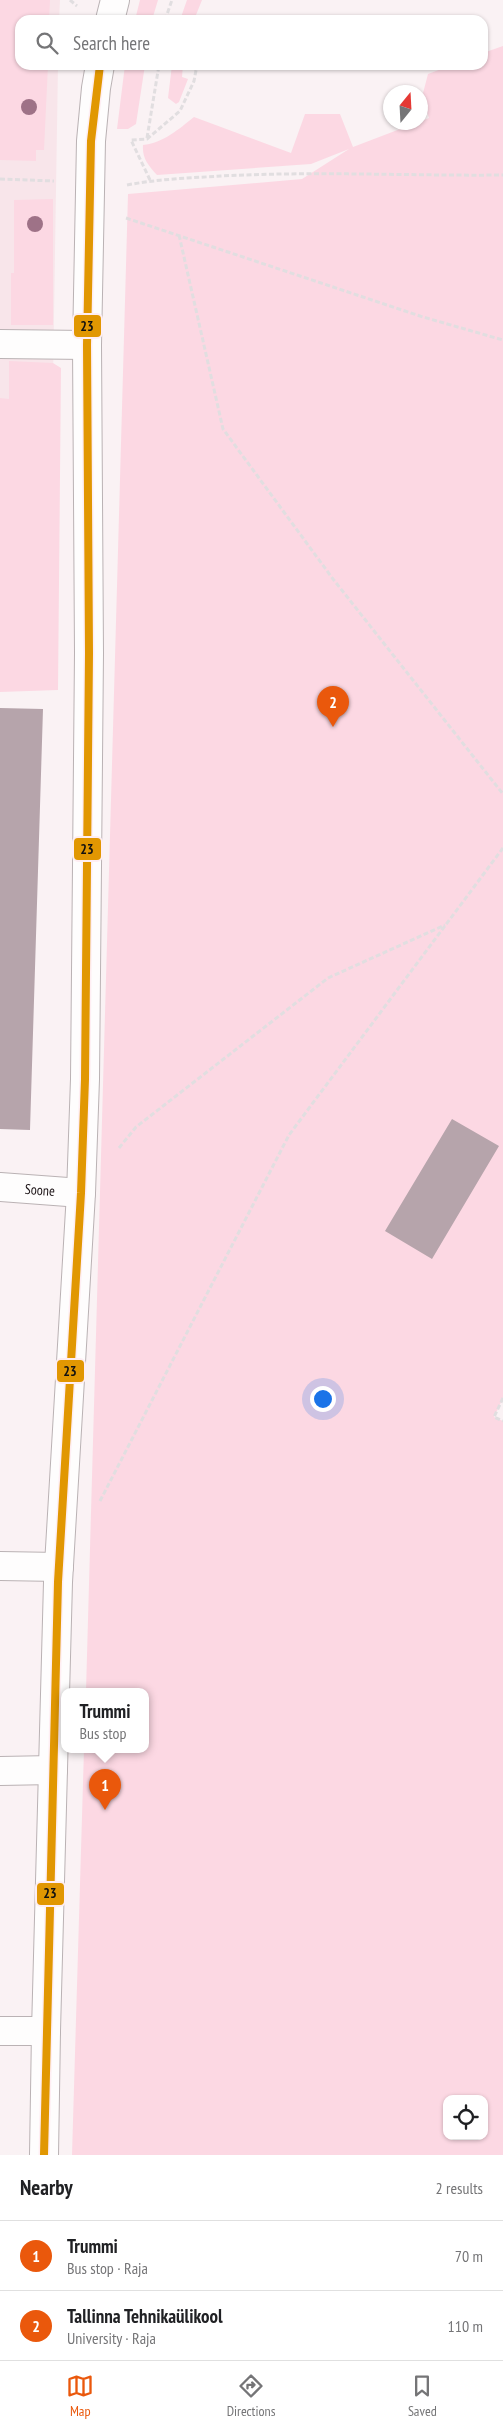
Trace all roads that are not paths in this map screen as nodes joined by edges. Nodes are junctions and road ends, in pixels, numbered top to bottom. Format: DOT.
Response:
graph roads {
  1 [pos="115,0"];
  2 [pos="111,15"];
  3 [pos="99,70"];
  4 [pos="0,344"];
  5 [pos="87,345"];
  6 [pos="0,1187"];
  7 [pos="81,1193"];
  8 [pos="0,1566"];
  9 [pos="59,1567"];
  10 [pos="53,1770"];
  11 [pos="0,1771"];
  12 [pos="0,2031"];
  13 [pos="46,2031"];
  14 [pos="44,2155"];
  1 -- 2 [label="street"];
  3 -- 5 [label="street"];
  4 -- 5 [label="street"];
  5 -- 7 [label="street"];
  6 -- 7 [label="street, Soone"];
  7 -- 9 [label="street"];
  8 -- 9 [label="street"];
  9 -- 10 [label="street"];
  10 -- 11 [label="street"];
  10 -- 13 [label="street"];
  12 -- 13 [label="street"];
  13 -- 14 [label="street"];
}
